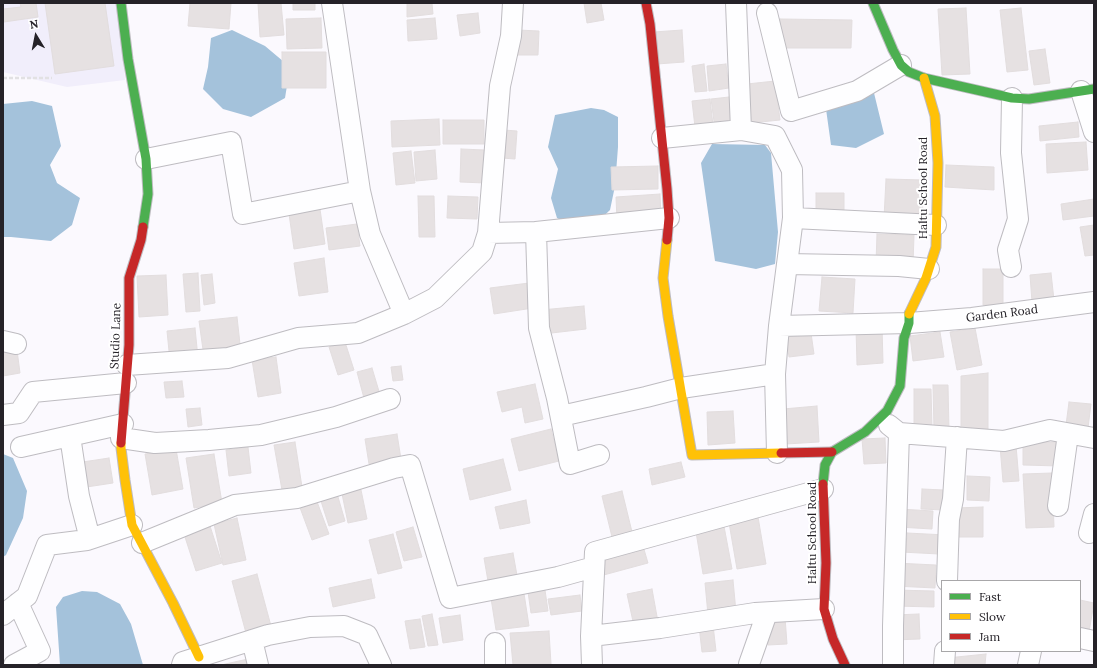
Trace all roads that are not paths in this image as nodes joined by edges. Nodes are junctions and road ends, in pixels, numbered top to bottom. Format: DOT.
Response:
graph roads {
  1 [pos="121,3"];
  2 [pos="332,3"];
  3 [pos="513,3"];
  4 [pos="646,3"];
  5 [pos="736,3"];
  6 [pos="873,3"];
  7 [pos="767,13"];
  8 [pos="902,66"];
  9 [pos="924,78"];
  10 [pos="1088,90"];
  11 [pos="1012,98"];
  12 [pos="741,130"];
  13 [pos="1094,132"];
  14 [pos="662,138"];
  15 [pos="146,159"];
  16 [pos="360,191"];
  17 [pos="669,218"];
  18 [pos="793,218"];
  19 [pos="936,225"];
  20 [pos="536,232"];
  21 [pos="488,233"];
  22 [pos="788,264"];
  23 [pos="1011,267"];
  24 [pos="929,269"];
  25 [pos="1094,302"];
  26 [pos="404,314"];
  27 [pos="909,323"];
  28 [pos="779,326"];
  29 [pos="127,374"];
  30 [pos="775,374"];
  31 [pos="681,388"];
  32 [pos="390,399"];
  33 [pos="3,415"];
  34 [pos="560,416"];
  35 [pos="880,417"];
  36 [pos="122,431"];
  37 [pos="899,433"];
  38 [pos="1068,434"];
  39 [pos="70,436"];
  40 [pos="957,437"];
  41 [pos="1094,438"];
  42 [pos="21,447"];
  43 [pos="832,452"];
  44 [pos="777,453"];
  45 [pos="600,455"];
  46 [pos="823,489"];
  47 [pos="1058,506"];
  48 [pos="132,525"];
  49 [pos="90,539"];
  50 [pos="142,542"];
  51 [pos="594,567"];
  52 [pos="947,580"];
  53 [pos="10,609"];
  54 [pos="824,609"];
  55 [pos="767,613"];
  56 [pos="591,636"];
  57 [pos="1081,638"];
  58 [pos="252,640"];
  59 [pos="1094,641"];
  60 [pos="495,643"];
  61 [pos="945,652"];
  62 [pos="1031,652"];
  63 [pos="191,661"];
  64 [pos="749,664"];
  65 [pos="14,665"];
  66 [pos="258,665"];
  67 [pos="381,665"];
  68 [pos="495,665"];
  69 [pos="592,665"];
  70 [pos="845,665"];
  71 [pos="893,665"];
  72 [pos="944,665"];
  73 [pos="1028,665"];
  1 -- 15 [label="street, Studio Lane"];
  2 -- 16 [label="street"];
  3 -- 21 [label="street"];
  4 -- 14 [label="street"];
  5 -- 12 [label="street"];
  6 -- 8 [label="street"];
  7 -- 8 [label="street"];
  8 -- 9 [label="street"];
  9 -- 11 [label="street"];
  9 -- 19 [label="street, Haltu School Road"];
  10 -- 11 [label="street"];
  10 -- 13 [label="street"];
  11 -- 23 [label="street"];
  12 -- 14 [label="street"];
  12 -- 18 [label="street"];
  14 -- 17 [label="street"];
  15 -- 16 [label="street"];
  15 -- 29 [label="street, Studio Lane"];
  16 -- 26 [label="street"];
  17 -- 20 [label="street"];
  17 -- 31 [label="street"];
  18 -- 19 [label="street"];
  18 -- 22 [label="street"];
  19 -- 24 [label="street, Haltu School Road"];
  20 -- 21 [label="street"];
  20 -- 34 [label="street"];
  21 -- 26 [label="street"];
  22 -- 24 [label="street"];
  22 -- 28 [label="street"];
  24 -- 27 [label="street, Haltu School Road"];
  25 -- 27 [label="street, Garden Road"];
  26 -- 29 [label="street"];
  27 -- 28 [label="street, Garden Road"];
  27 -- 35 [label="street, Haltu School Road"];
  28 -- 30 [label="street"];
  29 -- 33 [label="street"];
  29 -- 36 [label="street, Studio Lane"];
  30 -- 31 [label="street"];
  30 -- 44 [label="street"];
  31 -- 34 [label="street"];
  31 -- 44 [label="street"];
  32 -- 36 [label="street"];
  34 -- 45 [label="street"];
  35 -- 37 [label="street"];
  35 -- 43 [label="street, Haltu School Road"];
  36 -- 39 [label="street"];
  36 -- 48 [label="street, Studio Lane"];
  37 -- 40 [label="street"];
  37 -- 71 [label="street"];
  38 -- 40 [label="street"];
  38 -- 41 [label="street"];
  38 -- 47 [label="street"];
  39 -- 42 [label="street"];
  39 -- 49 [label="street"];
  40 -- 52 [label="street"];
  43 -- 44 [label="street"];
  43 -- 46 [label="street, Haltu School Road"];
  46 -- 51 [label="street"];
  46 -- 54 [label="street, Haltu School Road"];
  48 -- 49 [label="street"];
  48 -- 50 [label="street, Studio Lane"];
  49 -- 53 [label="street"];
  50 -- 51 [label="street"];
  50 -- 63 [label="street, Studio Lane"];
  51 -- 56 [label="street"];
  53 -- 65 [label="street"];
  54 -- 55 [label="street"];
  54 -- 70 [label="street, Haltu School Road"];
  55 -- 56 [label="street"];
  55 -- 64 [label="street"];
  56 -- 69 [label="street"];
  57 -- 59 [label="street"];
  58 -- 63 [label="street"];
  58 -- 66 [label="street"];
  58 -- 67 [label="street"];
  60 -- 68 [label="street"];
  61 -- 72 [label="street"];
  62 -- 73 [label="street"];
}
